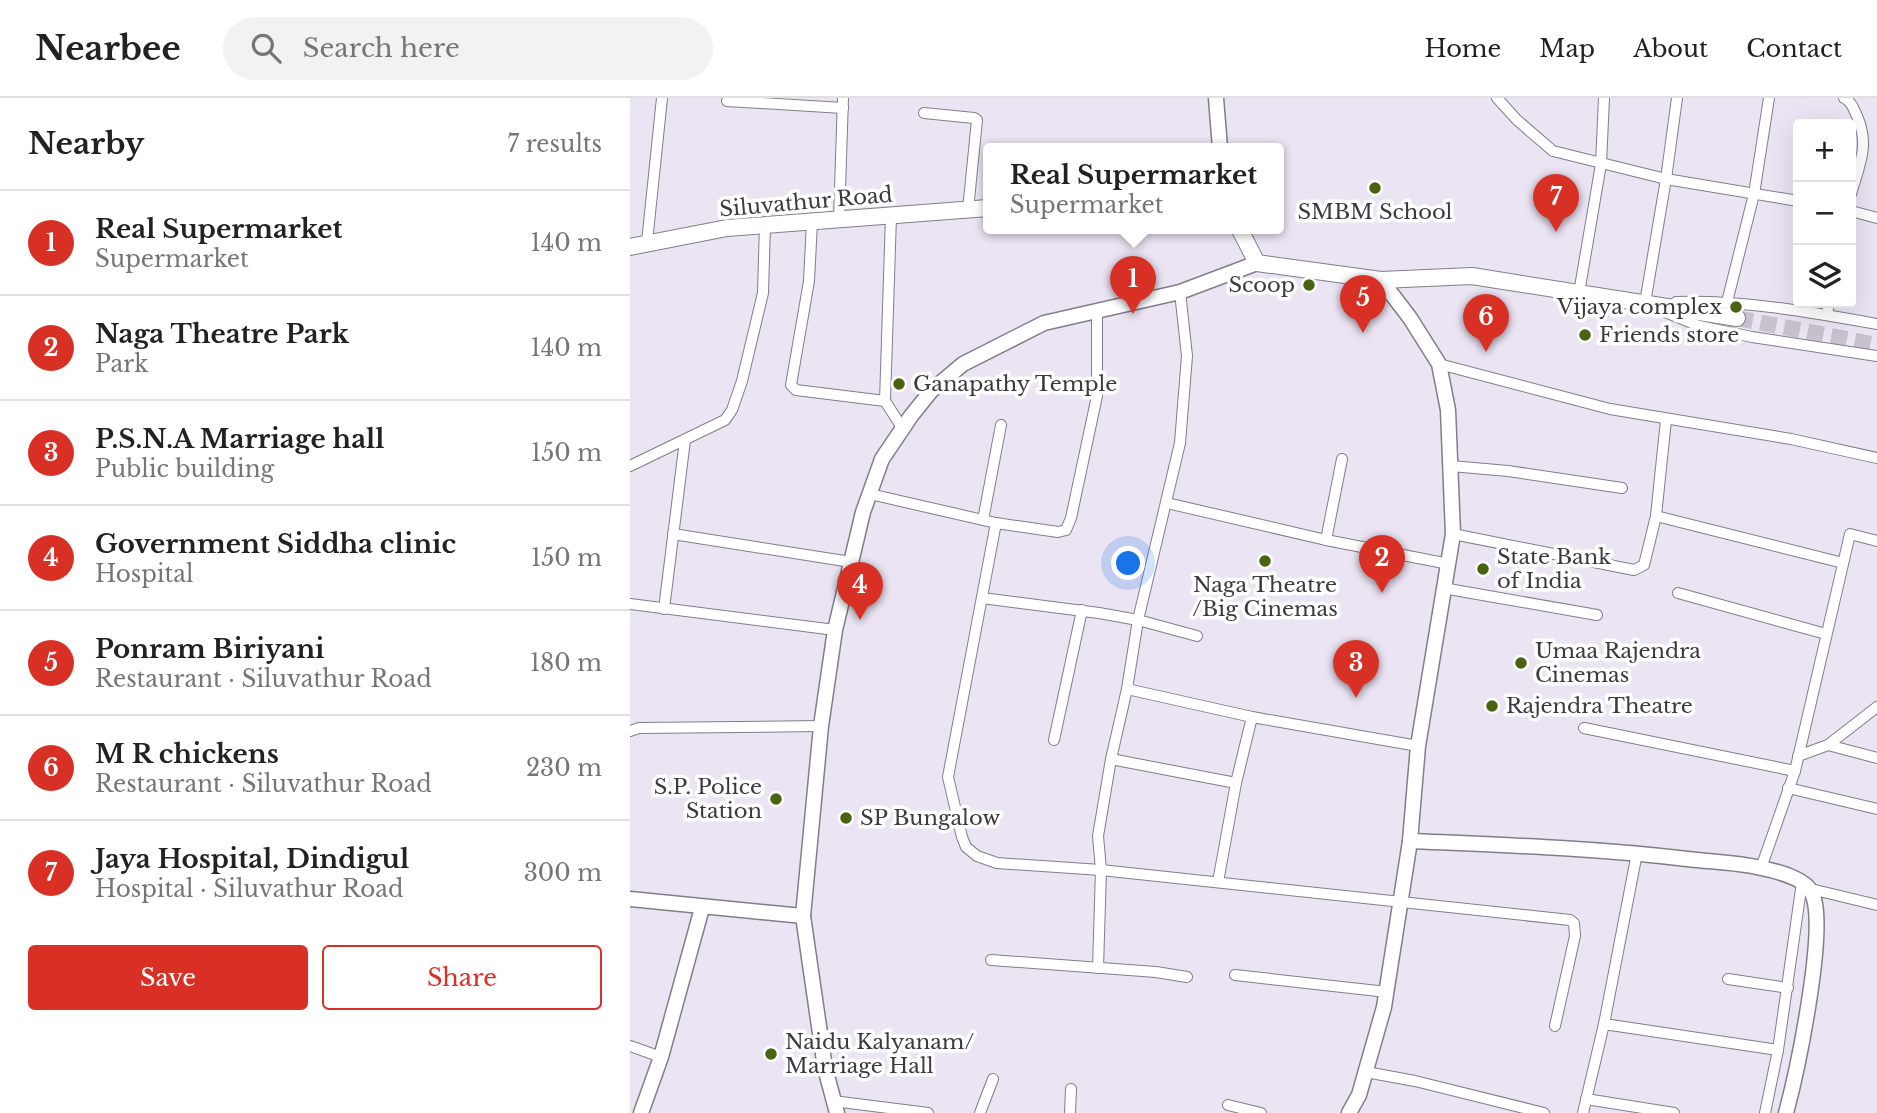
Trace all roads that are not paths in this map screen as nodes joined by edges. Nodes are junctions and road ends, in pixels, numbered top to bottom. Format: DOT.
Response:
graph roads {
  1 [pos="663,98"];
  2 [pos="1216,98"];
  3 [pos="1497,98"];
  4 [pos="1604,98"];
  5 [pos="1677,98"];
  6 [pos="1769,98"];
  7 [pos="1844,98"];
  8 [pos="727,101"];
  9 [pos="843,103"];
  10 [pos="924,113"];
  11 [pos="1220,143"];
  12 [pos="1601,164"];
  13 [pos="1666,179"];
  14 [pos="1854,182"];
  15 [pos="1755,194"];
  16 [pos="1793,200"];
  17 [pos="983,208"];
  18 [pos="968,210"];
  19 [pos="1856,212"];
  20 [pos="891,216"];
  21 [pos="1877,218"];
  22 [pos="839,220"];
  23 [pos="812,222"];
  24 [pos="765,224"];
  25 [pos="1241,234"];
  26 [pos="647,242"];
  27 [pos="630,247"];
  28 [pos="1257,263"];
  29 [pos="1381,279"];
  30 [pos="1180,292"];
  31 [pos="1580,293"];
  32 [pos="1727,302"];
  33 [pos="1645,303"];
  34 [pos="1828,308"];
  35 [pos="1097,310"];
  36 [pos="1827,315"];
  37 [pos="1738,318"];
  38 [pos="1877,324"];
  39 [pos="1877,356"];
  40 [pos="1439,364"];
  41 [pos="885,401"];
  42 [pos="1666,420"];
  43 [pos="1001,425"];
  44 [pos="903,429"];
  45 [pos="685,440"];
  46 [pos="1877,458"];
  47 [pos="1342,459"];
  48 [pos="630,466"];
  49 [pos="1451,466"];
  50 [pos="1622,488"];
  51 [pos="870,494"];
  52 [pos="1167,503"];
  53 [pos="1656,516"];
  54 [pos="983,520"];
  55 [pos="996,523"];
  56 [pos="674,534"];
  57 [pos="1453,534"];
  58 [pos="1326,540"];
  59 [pos="1877,541"];
  60 [pos="851,562"];
  61 [pos="1843,563"];
  62 [pos="1449,564"];
  63 [pos="1443,588"];
  64 [pos="1678,593"];
  65 [pos="982,598"];
  66 [pos="630,604"];
  67 [pos="664,609"];
  68 [pos="1082,610"];
  69 [pos="1597,615"];
  70 [pos="1138,620"];
  71 [pos="835,630"];
  72 [pos="1826,634"];
  73 [pos="1197,636"];
  74 [pos="1127,689"];
  75 [pos="1877,707"];
  76 [pos="1252,717"];
  77 [pos="821,726"];
  78 [pos="1584,728"];
  79 [pos="630,731"];
  80 [pos="1054,740"];
  81 [pos="1828,745"];
  82 [pos="1418,746"];
  83 [pos="1798,756"];
  84 [pos="1877,758"];
  85 [pos="1111,760"];
  86 [pos="1795,771"];
  87 [pos="1236,783"];
  88 [pos="1788,788"];
  89 [pos="1877,809"];
  90 [pos="1410,841"];
  91 [pos="1637,853"];
  92 [pos="1760,868"];
  93 [pos="1101,870"];
  94 [pos="1218,882"];
  95 [pos="1806,886"];
  96 [pos="630,899"];
  97 [pos="1401,902"];
  98 [pos="1877,905"];
  99 [pos="702,908"];
  100 [pos="803,916"];
  101 [pos="991,960"];
  102 [pos="1098,968"];
  103 [pos="1235,975"];
  104 [pos="1187,977"];
  105 [pos="1728,979"];
  106 [pos="1788,988"];
  107 [pos="1387,992"];
  108 [pos="1604,1024"];
  109 [pos="1555,1026"];
  110 [pos="630,1046"];
  111 [pos="1778,1050"];
  112 [pos="661,1057"];
  113 [pos="1366,1072"];
  114 [pos="993,1079"];
  115 [pos="1070,1089"];
  116 [pos="1586,1098"];
  117 [pos="1228,1105"];
  118 [pos="835,1107"];
  119 [pos="641,1113"];
  120 [pos="928,1113"];
  121 [pos="980,1113"];
  122 [pos="1070,1113"];
  123 [pos="1261,1113"];
  124 [pos="1349,1113"];
  125 [pos="1544,1113"];
  126 [pos="1583,1113"];
  127 [pos="1674,1113"];
  128 [pos="1765,1113"];
  129 [pos="1786,1113"];
  1 -- 26 [label="street"];
  2 -- 11 [label="street"];
  3 -- 12 [label="street"];
  4 -- 12 [label="street"];
  5 -- 13 [label="street"];
  6 -- 15 [label="street"];
  7 -- 14 [label="street"];
  8 -- 9 [label="street"];
  9 -- 22 [label="street"];
  10 -- 18 [label="street"];
  12 -- 13 [label="street"];
  12 -- 31 [label="street"];
  13 -- 15 [label="street"];
  13 -- 33 [label="street"];
  15 -- 16 [label="street"];
  15 -- 32 [label="street"];
  17 -- 18 [label="main road, Siluvathur Road"];
  18 -- 20 [label="main road, Siluvathur Road"];
  19 -- 21 [label="street"];
  20 -- 22 [label="main road, Siluvathur Road"];
  20 -- 41 [label="street"];
  22 -- 23 [label="main road, Siluvathur Road"];
  23 -- 24 [label="main road, Siluvathur Road"];
  23 -- 41 [label="street"];
  24 -- 26 [label="main road, Siluvathur Road"];
  24 -- 45 [label="street"];
  25 -- 28 [label="main road"];
  26 -- 27 [label="main road, Siluvathur Road"];
  28 -- 29 [label="main road"];
  28 -- 30 [label="street"];
  29 -- 31 [label="main road"];
  29 -- 40 [label="street"];
  30 -- 35 [label="street"];
  30 -- 52 [label="street"];
  31 -- 33 [label="main road"];
  32 -- 33 [label="street"];
  32 -- 36 [label="street"];
  33 -- 37 [label="main road"];
  33 -- 39 [label="street"];
  34 -- 36 [label="street"];
  35 -- 44 [label="street"];
  35 -- 55 [label="street"];
  36 -- 38 [label="street"];
  40 -- 42 [label="street"];
  40 -- 49 [label="street"];
  41 -- 44 [label="street"];
  42 -- 46 [label="street"];
  42 -- 53 [label="street"];
  43 -- 54 [label="street"];
  44 -- 51 [label="street"];
  45 -- 48 [label="street"];
  45 -- 56 [label="street"];
  47 -- 58 [label="street"];
  49 -- 50 [label="street"];
  49 -- 57 [label="street"];
  51 -- 54 [label="street"];
  51 -- 60 [label="street"];
  52 -- 58 [label="street"];
  52 -- 70 [label="street"];
  53 -- 57 [label="street"];
  53 -- 61 [label="street"];
  54 -- 55 [label="street"];
  55 -- 65 [label="street"];
  56 -- 60 [label="street"];
  56 -- 67 [label="street"];
  57 -- 62 [label="street"];
  58 -- 62 [label="street"];
  59 -- 61 [label="street"];
  60 -- 71 [label="street"];
  61 -- 72 [label="street"];
  62 -- 63 [label="street"];
  63 -- 69 [label="street"];
  63 -- 82 [label="street"];
  64 -- 72 [label="street"];
  65 -- 68 [label="street"];
  65 -- 93 [label="street"];
  66 -- 67 [label="street"];
  67 -- 71 [label="street"];
  68 -- 70 [label="street"];
  68 -- 80 [label="street"];
  70 -- 73 [label="street"];
  70 -- 74 [label="street"];
  71 -- 77 [label="street"];
  72 -- 83 [label="street"];
  74 -- 76 [label="street"];
  74 -- 85 [label="street"];
  75 -- 81 [label="street"];
  76 -- 82 [label="street"];
  76 -- 87 [label="street"];
  77 -- 79 [label="street"];
  77 -- 100 [label="street"];
  78 -- 86 [label="street"];
  81 -- 83 [label="street"];
  81 -- 84 [label="street"];
  82 -- 90 [label="street"];
  83 -- 86 [label="street"];
  85 -- 87 [label="street"];
  85 -- 93 [label="street"];
  86 -- 88 [label="street"];
  87 -- 94 [label="street"];
  88 -- 89 [label="street"];
  88 -- 92 [label="street"];
  90 -- 91 [label="street"];
  90 -- 97 [label="street"];
  91 -- 92 [label="street"];
  91 -- 108 [label="street"];
  92 -- 95 [label="street"];
  93 -- 94 [label="street"];
  93 -- 102 [label="street"];
  94 -- 97 [label="street"];
  95 -- 98 [label="street"];
  95 -- 106 [label="street"];
  95 -- 129 [label="street"];
  96 -- 99 [label="street"];
  97 -- 107 [label="street"];
  97 -- 109 [label="street"];
  99 -- 100 [label="street"];
  99 -- 112 [label="street"];
  100 -- 118 [label="street"];
  101 -- 102 [label="street"];
  102 -- 104 [label="street"];
  103 -- 107 [label="street"];
  105 -- 106 [label="street"];
  106 -- 111 [label="street"];
  107 -- 113 [label="street"];
  108 -- 111 [label="street"];
  108 -- 116 [label="street"];
  110 -- 112 [label="street"];
  111 -- 128 [label="street"];
  112 -- 119 [label="street"];
  113 -- 124 [label="street"];
  113 -- 125 [label="street"];
  114 -- 121 [label="street"];
  115 -- 122 [label="street"];
  116 -- 126 [label="street"];
  116 -- 127 [label="street"];
  117 -- 123 [label="street"];
  118 -- 120 [label="street"];
}
